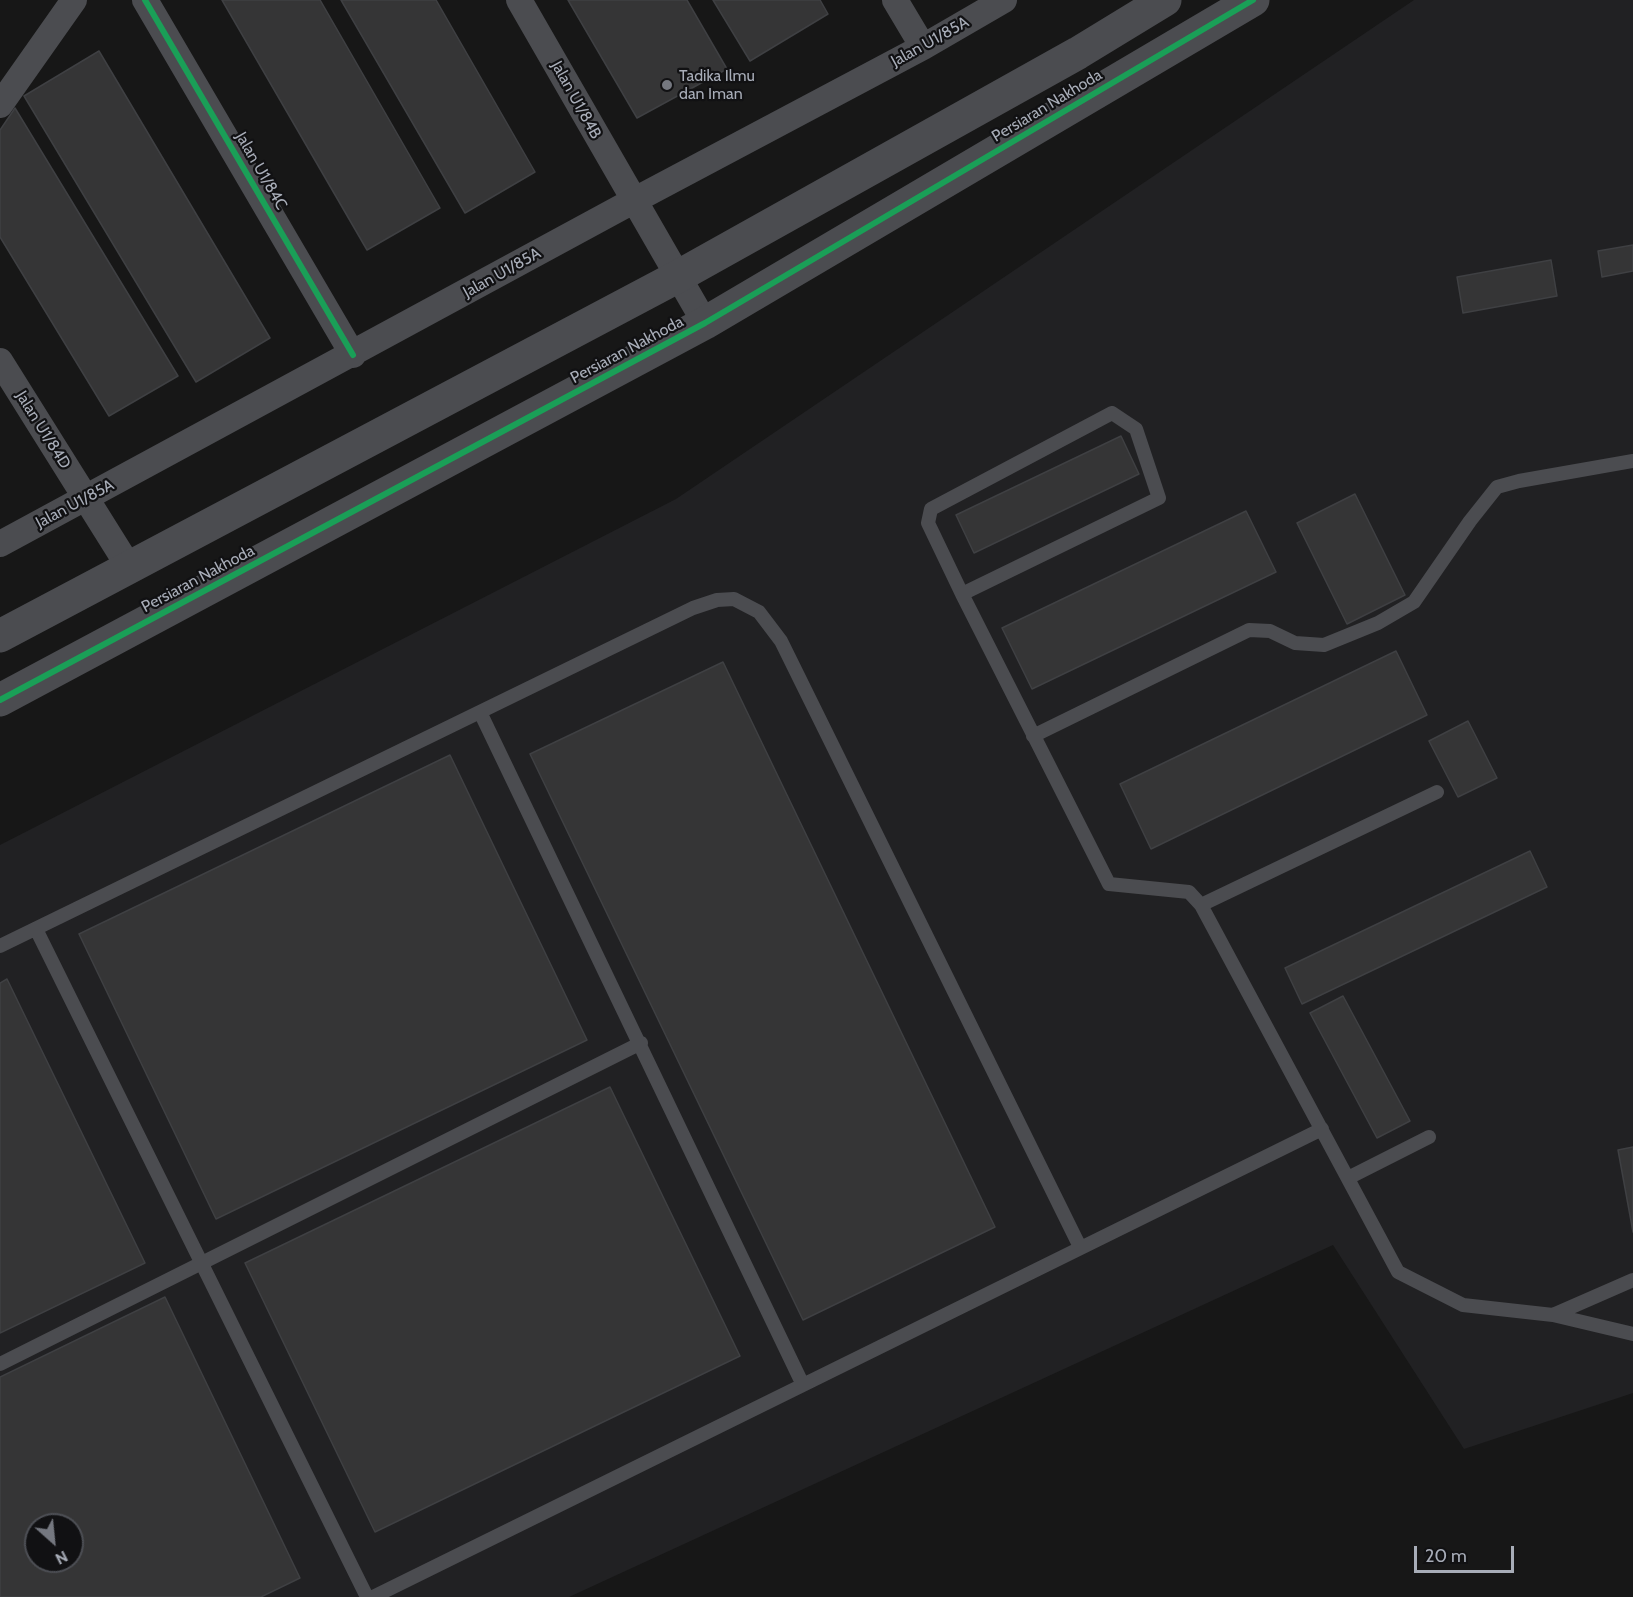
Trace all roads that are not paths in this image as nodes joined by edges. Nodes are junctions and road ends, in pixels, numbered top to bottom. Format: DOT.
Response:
graph roads {
  1 [pos="74,0"];
  2 [pos="145,0"];
  3 [pos="519,0"];
  4 [pos="895,0"];
  5 [pos="1004,0"];
  6 [pos="1166,0"];
  7 [pos="1253,0"];
  8 [pos="923,47"];
  9 [pos="0,105"];
  10 [pos="633,201"];
  11 [pos="677,277"];
  12 [pos="705,323"];
  13 [pos="352,355"];
  14 [pos="0,361"];
  15 [pos="1633,461"];
  16 [pos="86,498"];
  17 [pos="0,544"];
  18 [pos="129,567"];
  19 [pos="962,594"];
  20 [pos="0,636"];
  21 [pos="0,700"];
  22 [pos="480,712"];
  23 [pos="1033,736"];
  24 [pos="1437,792"];
  25 [pos="1201,905"];
  26 [pos="36,929"];
  27 [pos="0,946"];
  28 [pos="641,1043"];
  29 [pos="1322,1129"];
  30 [pos="1429,1137"];
  31 [pos="1348,1178"];
  32 [pos="1080,1247"];
  33 [pos="202,1264"];
  34 [pos="1633,1280"];
  35 [pos="1553,1315"];
  36 [pos="1633,1334"];
  37 [pos="0,1364"];
  38 [pos="803,1385"];
  39 [pos="367,1597"];
  40 [pos="373,1597"];
  1 -- 9 [label="street"];
  2 -- 13 [label="street, Jalan U1/84C"];
  3 -- 10 [label="street, Jalan U1/84B"];
  4 -- 8 [label="street"];
  5 -- 8 [label="street, Jalan U1/85A"];
  6 -- 11 [label="street, Persiaran Nakhoda"];
  7 -- 12 [label="street, Persiaran Nakhoda"];
  8 -- 10 [label="street, Jalan U1/85A"];
  10 -- 11 [label="street, Jalan U1/84B"];
  10 -- 13 [label="street, Jalan U1/85A"];
  11 -- 12 [label="street, Jalan U1/84B"];
  11 -- 18 [label="street, Persiaran Nakhoda"];
  12 -- 21 [label="street, Persiaran Nakhoda"];
  13 -- 16 [label="street, Jalan U1/85A"];
  14 -- 16 [label="street, Jalan U1/84D"];
  15 -- 23 [label="lane"];
  16 -- 17 [label="street, Jalan U1/85A"];
  16 -- 18 [label="street, Jalan U1/84D"];
  18 -- 20 [label="street, Persiaran Nakhoda"];
  19 -- 19 [label="lane"];
  19 -- 23 [label="lane"];
  22 -- 26 [label="lane"];
  22 -- 28 [label="lane"];
  22 -- 32 [label="lane"];
  23 -- 25 [label="lane"];
  24 -- 25 [label="lane"];
  25 -- 29 [label="lane"];
  26 -- 27 [label="lane"];
  26 -- 33 [label="lane"];
  28 -- 33 [label="lane"];
  28 -- 38 [label="lane"];
  29 -- 31 [label="lane"];
  29 -- 32 [label="lane"];
  30 -- 31 [label="lane"];
  31 -- 35 [label="lane"];
  32 -- 38 [label="lane"];
  33 -- 37 [label="lane"];
  33 -- 39 [label="lane"];
  34 -- 35 [label="lane"];
  35 -- 36 [label="lane"];
  38 -- 40 [label="lane"];
}
